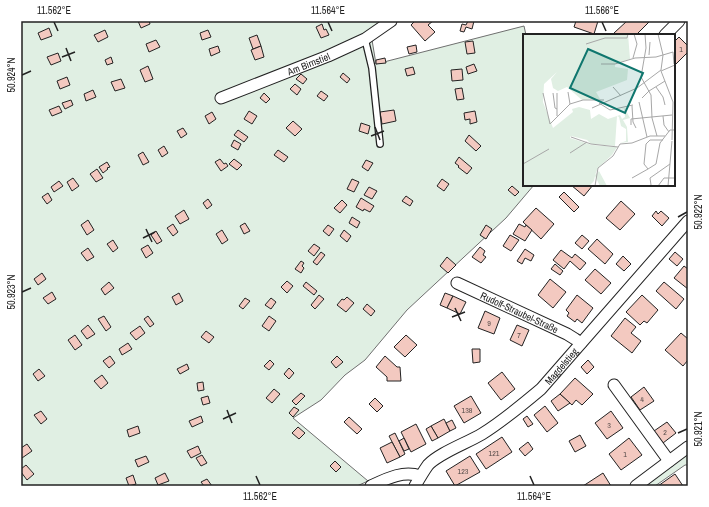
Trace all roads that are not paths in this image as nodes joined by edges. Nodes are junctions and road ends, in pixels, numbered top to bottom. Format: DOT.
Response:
graph roads {
  1 [pos="391,21"];
  2 [pos="679,21"];
  3 [pos="665,34"];
  4 [pos="365,39"];
  5 [pos="221,98"];
  6 [pos="380,144"];
  7 [pos="688,221"];
  8 [pos="457,283"];
  9 [pos="581,344"];
  10 [pos="614,385"];
  11 [pos="688,447"];
  12 [pos="669,462"];
  13 [pos="420,476"];
  14 [pos="370,486"];
  15 [pos="415,486"];
  16 [pos="636,486"];
  1 -- 4 [label="street, Am Birnstiel"];
  2 -- 3 [label="street"];
  4 -- 5 [label="street, Am Birnstiel"];
  4 -- 6 [label="lane"];
  7 -- 9 [label="street, Magdelstieg"];
  8 -- 9 [label="street, Rudolf-Straubel-Straße"];
  9 -- 13 [label="street, Magdelstieg"];
  10 -- 12 [label="street"];
  11 -- 12 [label="street"];
  12 -- 16 [label="street"];
  13 -- 14 [label="street"];
  13 -- 15 [label="street, Magdelstieg"];
}
